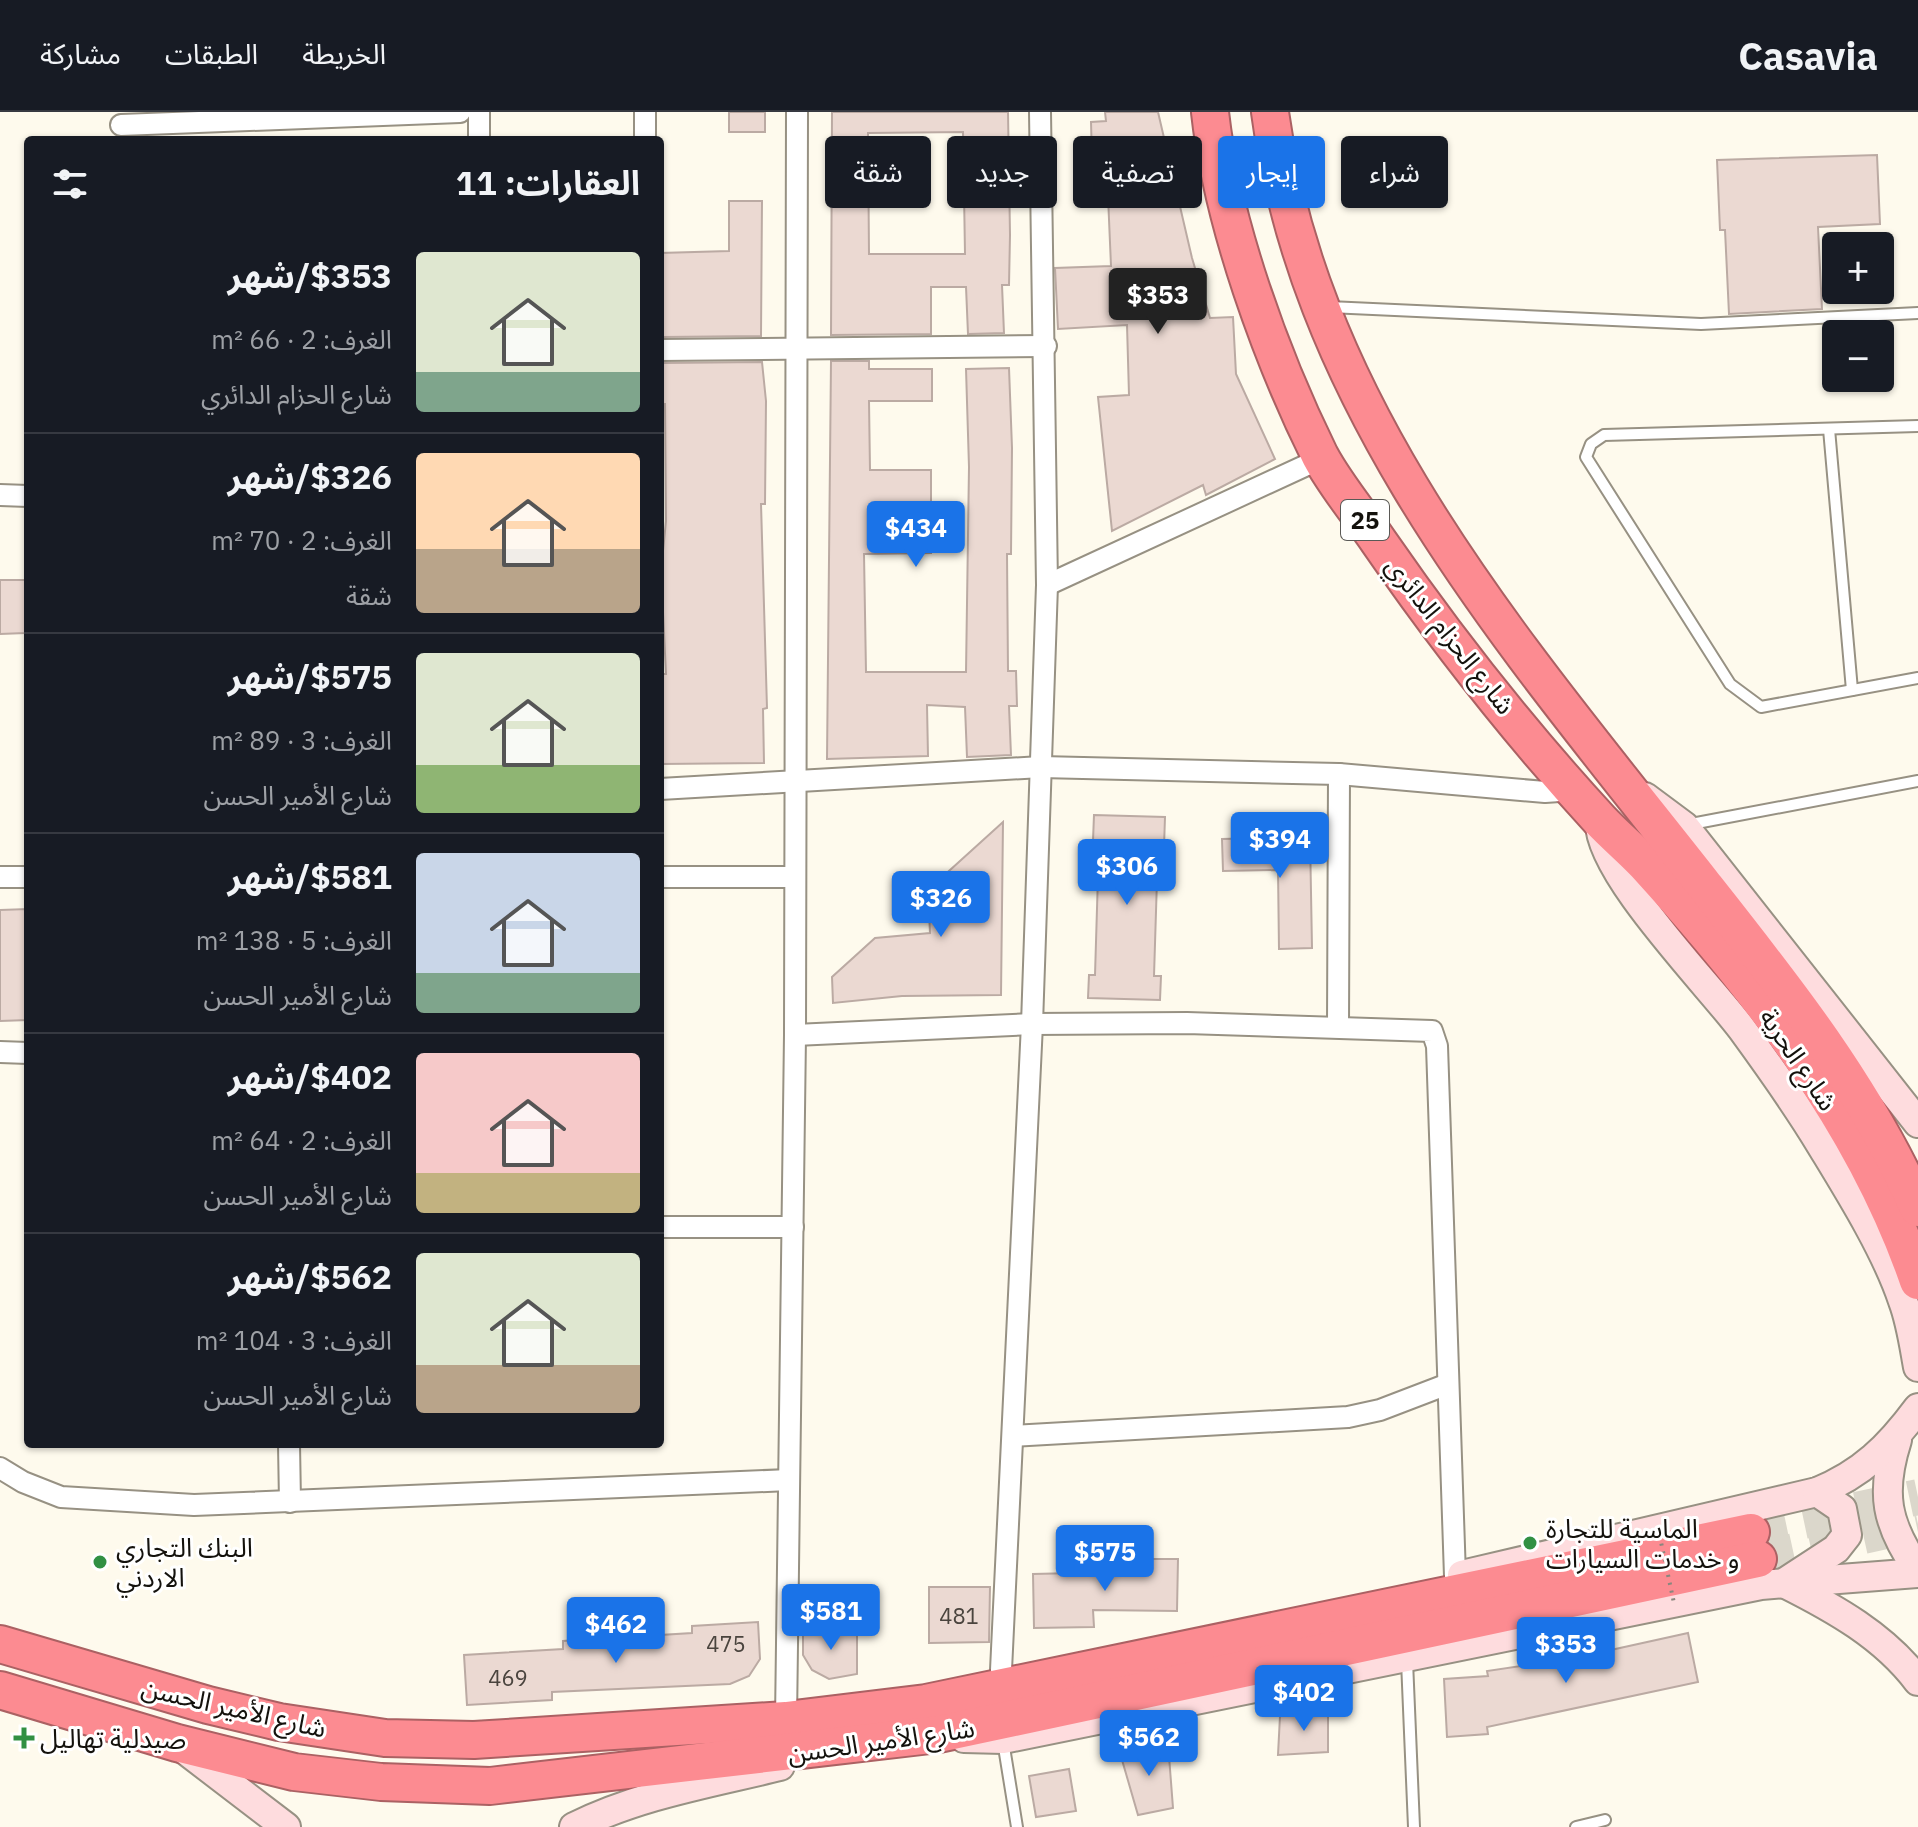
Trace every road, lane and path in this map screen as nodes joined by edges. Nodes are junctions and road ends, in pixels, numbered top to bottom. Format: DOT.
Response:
graph roads {
  1 [pos="460,112"];
  2 [pos="479,112"];
  3 [pos="645,112"];
  4 [pos="797,112"];
  5 [pos="1040,112"];
  6 [pos="1210,112"];
  7 [pos="1270,112"];
  8 [pos="121,126"];
  9 [pos="307,130"];
  10 [pos="479,136"];
  11 [pos="645,136"];
  12 [pos="1319,307"];
  13 [pos="1918,313"];
  14 [pos="1046,346"];
  15 [pos="796,348"];
  16 [pos="664,350"];
  17 [pos="1918,426"];
  18 [pos="1829,429"];
  19 [pos="1322,458"];
  20 [pos="0,495"];
  21 [pos="24,496"];
  22 [pos="1047,585"];
  23 [pos="1918,678"];
  24 [pos="1852,690"];
  25 [pos="1041,767"];
  26 [pos="1339,774"];
  27 [pos="1918,781"];
  28 [pos="794,782"];
  29 [pos="664,789"];
  30 [pos="1575,790"];
  31 [pos="1600,821"];
  32 [pos="1671,826"];
  33 [pos="1643,862"];
  34 [pos="0,877"];
  35 [pos="24,877"];
  36 [pos="664,877"];
  37 [pos="794,877"];
  38 [pos="1032,1024"];
  39 [pos="1338,1027"];
  40 [pos="795,1035"];
  41 [pos="0,1052"];
  42 [pos="24,1053"];
  43 [pos="1884,1084"];
  44 [pos="1918,1123"];
  45 [pos="1918,1139"];
  46 [pos="1918,1208"];
  47 [pos="664,1227"];
  48 [pos="793,1227"];
  49 [pos="1918,1281"];
  50 [pos="1913,1319"];
  51 [pos="1918,1367"];
  52 [pos="1448,1384"];
  53 [pos="1918,1408"];
  54 [pos="1898,1435"];
  55 [pos="1013,1436"];
  56 [pos="289,1448"];
  57 [pos="0,1468"];
  58 [pos="789,1480"];
  59 [pos="1817,1492"];
  60 [pos="290,1502"];
  61 [pos="1658,1528"];
  62 [pos="1764,1558"];
  63 [pos="1918,1571"];
  64 [pos="1455,1576"];
  65 [pos="1674,1603"];
  66 [pos="0,1644"];
  67 [pos="1407,1659"];
  68 [pos="1001,1670"];
  69 [pos="1918,1681"];
  70 [pos="0,1690"];
  71 [pos="933,1719"];
  72 [pos="786,1720"];
  73 [pos="1003,1739"];
  74 [pos="177,1743"];
  75 [pos="861,1746"];
  76 [pos="1605,1820"];
  77 [pos="286,1827"];
  78 [pos="574,1827"];
  79 [pos="1017,1827"];
  80 [pos="1414,1827"];
  81 [pos="1576,1827"];
  1 -- 9 [label="street"];
  2 -- 10 [label="street"];
  3 -- 11 [label="street"];
  4 -- 15 [label="street"];
  5 -- 14 [label="street"];
  6 -- 19 [label="highway, شارع الحزام الدائري / 25"];
  7 -- 12 [label="highway, شارع الحزام الدائري / 25"];
  8 -- 9 [label="street"];
  12 -- 13 [label="lane"];
  12 -- 32 [label="highway, شارع الحزام الدائري / 25"];
  14 -- 15 [label="street"];
  14 -- 22 [label="street"];
  15 -- 16 [label="street"];
  15 -- 28 [label="street"];
  17 -- 18 [label="lane"];
  18 -- 24 [label="lane"];
  18 -- 24 [label="lane"];
  19 -- 22 [label="street"];
  19 -- 30 [label="highway, شارع الحزام الدائري / 25"];
  20 -- 21 [label="street"];
  22 -- 25 [label="street"];
  23 -- 24 [label="lane"];
  25 -- 26 [label="street"];
  25 -- 28 [label="street"];
  25 -- 38 [label="street"];
  26 -- 30 [label="street"];
  26 -- 39 [label="street"];
  27 -- 32 [label="lane"];
  28 -- 29 [label="street"];
  28 -- 37 [label="street"];
  30 -- 31 [label="highway, شارع الحزام الدائري / 25"];
  31 -- 33 [label="highway, شارع الحزام الدائري / 25"];
  31 -- 50 [label="main road, 25"];
  32 -- 43 [label="main road, 25"];
  32 -- 46 [label="highway, شارع الحرية"];
  33 -- 49 [label="highway, شارع الحرية"];
  34 -- 35 [label="street"];
  36 -- 37 [label="street"];
  37 -- 40 [label="street"];
  38 -- 39 [label="street"];
  38 -- 40 [label="street"];
  38 -- 55 [label="street"];
  39 -- 52 [label="street"];
  40 -- 48 [label="street"];
  41 -- 42 [label="street"];
  43 -- 44 [label="main road"];
  43 -- 45 [label="main road, 25"];
  47 -- 48 [label="street"];
  48 -- 58 [label="street"];
  50 -- 51 [label="main road, 25"];
  52 -- 55 [label="street"];
  52 -- 64 [label="street"];
  53 -- 54 [label="main road"];
  54 -- 59 [label="main road"];
  54 -- 63 [label="main road"];
  55 -- 68 [label="street"];
  56 -- 60 [label="street"];
  57 -- 60 [label="street"];
  58 -- 60 [label="street"];
  58 -- 72 [label="street"];
  59 -- 61 [label="main road"];
  59 -- 62 [label="main road"];
  61 -- 64 [label="main road"];
  61 -- 65 [label="path, bridge"];
  62 -- 63 [label="main road"];
  62 -- 65 [label="main road"];
  62 -- 69 [label="main road"];
  62 -- 71 [label="highway, شارع الأمير الحسن"];
  64 -- 68 [label="main road"];
  65 -- 67 [label="main road"];
  66 -- 72 [label="highway, شارع الأمير الحسن"];
  67 -- 73 [label="main road"];
  67 -- 80 [label="lane"];
  68 -- 71 [label="main road"];
  70 -- 74 [label="highway, شارع الأمير الحسن"];
  71 -- 72 [label="highway, شارع الأمير الحسن"];
  71 -- 73 [label="main road"];
  71 -- 75 [label="highway, شارع الأمير الحسن"];
  73 -- 79 [label="lane"];
  74 -- 75 [label="highway, شارع الأمير الحسن"];
  74 -- 77 [label="main road"];
  75 -- 78 [label="main road"];
  76 -- 81 [label="lane"];
}
